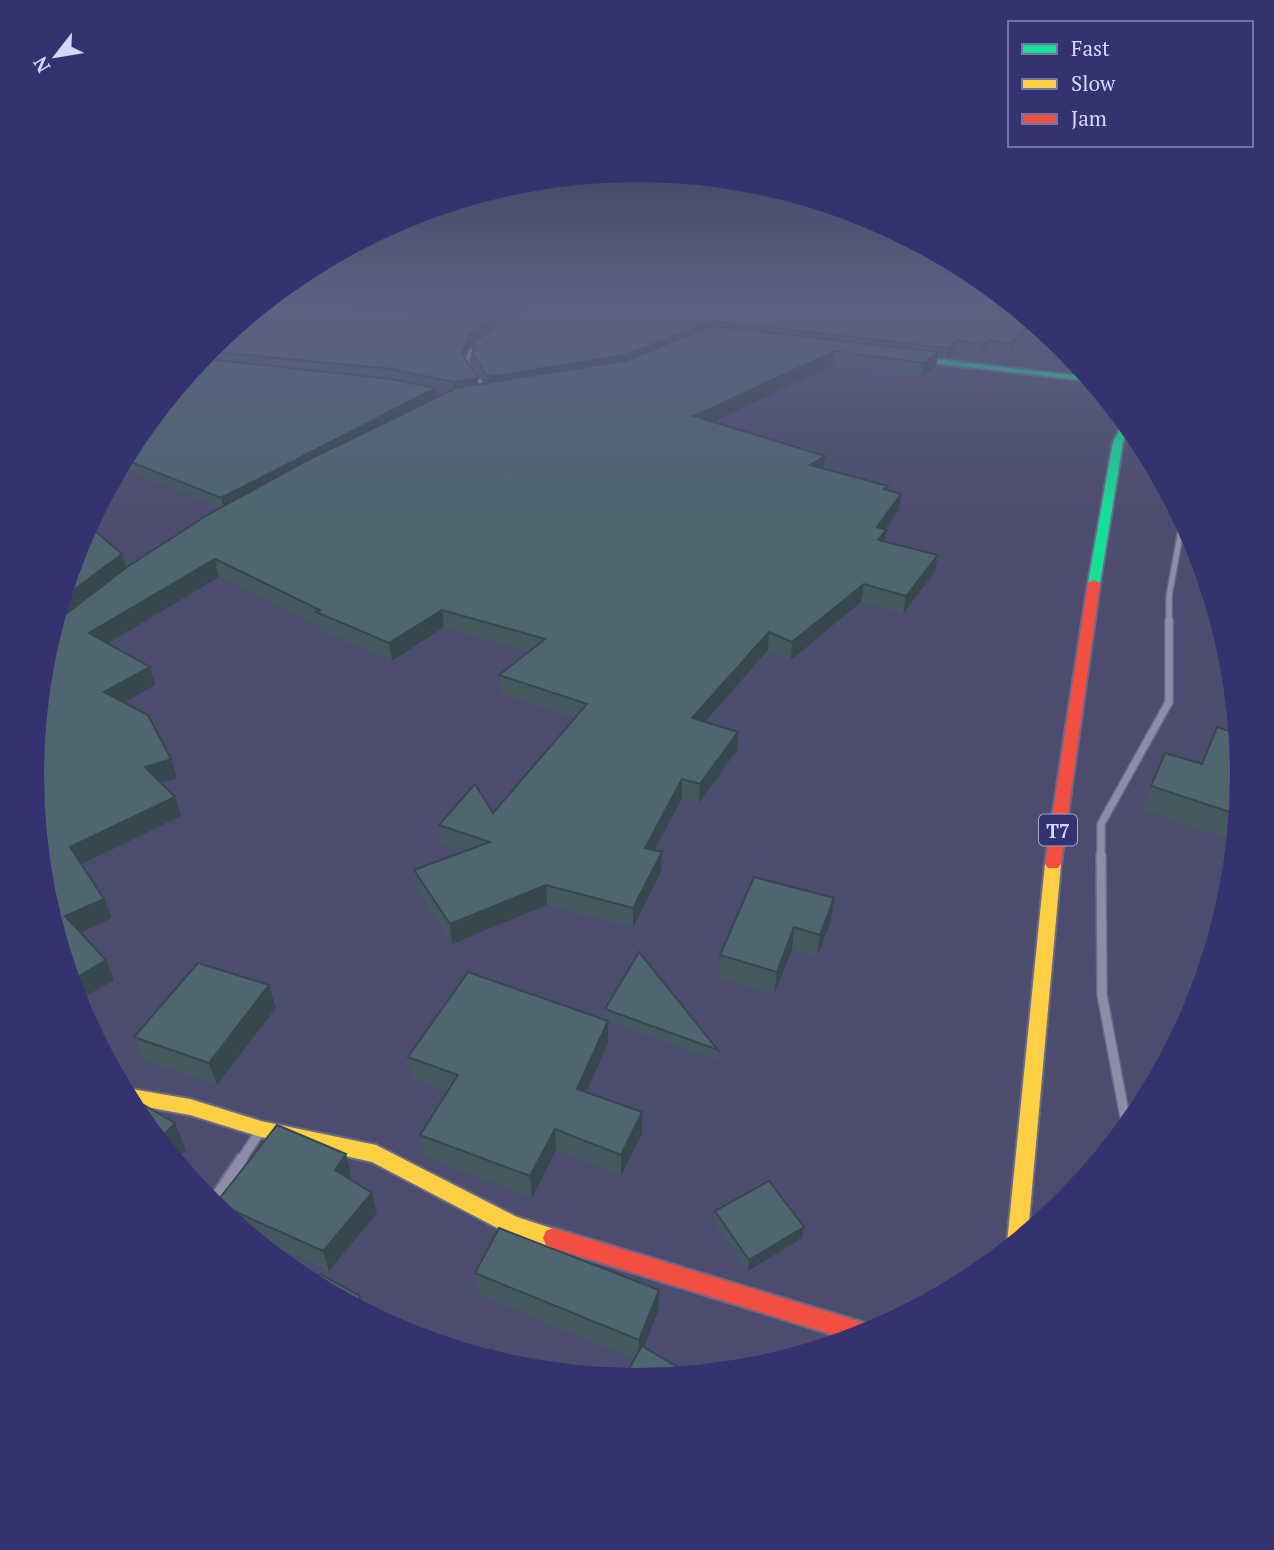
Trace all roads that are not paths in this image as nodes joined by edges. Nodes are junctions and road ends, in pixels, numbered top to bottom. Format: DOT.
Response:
graph roads {
  1 [pos="470,368"];
  2 [pos="999,368"];
  3 [pos="1077,378"];
  4 [pos="493,390"];
  5 [pos="466,396"];
  6 [pos="1122,433"];
  7 [pos="1180,537"];
  8 [pos="140,1099"];
  9 [pos="1124,1113"];
  10 [pos="261,1129"];
  11 [pos="218,1194"];
  12 [pos="1018,1229"];
  13 [pos="849,1329"];
  1 -- 4 [label="street"];
  2 -- 3 [label="main road"];
  4 -- 5 [label="main road"];
  6 -- 12 [label="main road, T7"];
  7 -- 9 [label="street"];
  8 -- 10 [label="main road"];
  10 -- 11 [label="street"];
  10 -- 13 [label="main road"];
}
